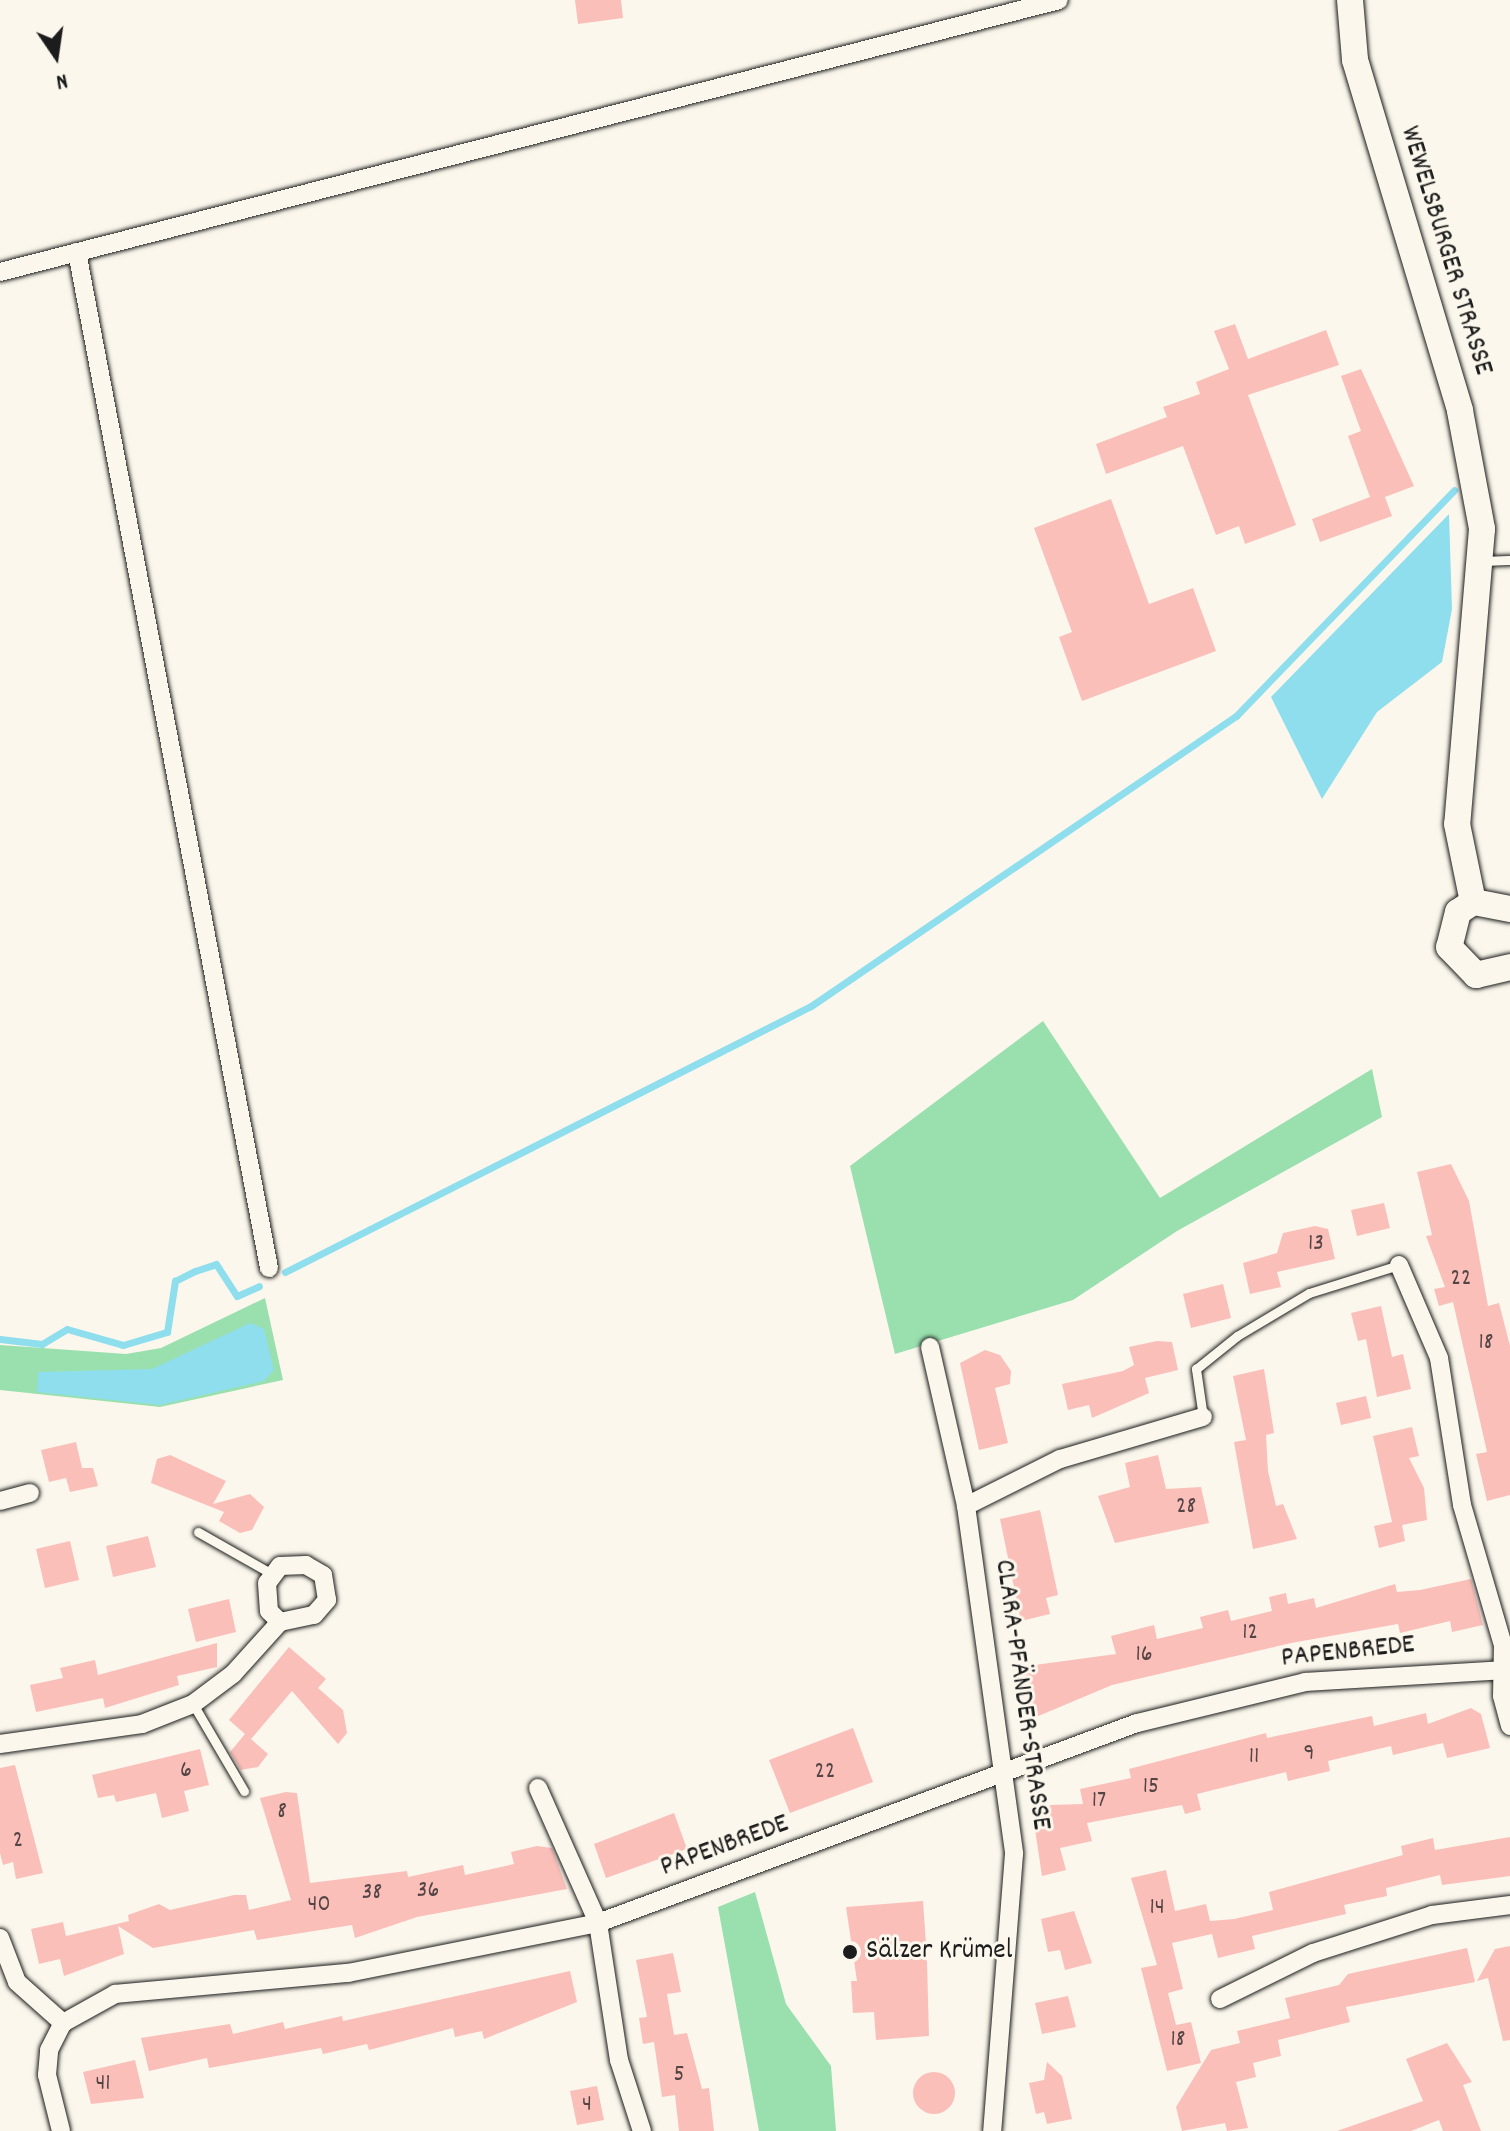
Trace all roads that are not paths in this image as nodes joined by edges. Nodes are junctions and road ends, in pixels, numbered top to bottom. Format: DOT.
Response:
graph roads {
  1 [pos="1059,0"];
  2 [pos="1350,0"];
  3 [pos="77,252"];
  4 [pos="0,272"];
  5 [pos="1510,560"];
  6 [pos="1481,561"];
  7 [pos="1473,902"];
  8 [pos="1510,909"];
  9 [pos="1506,979"];
  10 [pos="1399,1265"];
  11 [pos="269,1268"];
  12 [pos="930,1347"];
  13 [pos="1203,1417"];
  14 [pos="30,1493"];
  15 [pos="0,1501"];
  16 [pos="966,1506"];
  17 [pos="198,1532"];
  18 [pos="274,1575"];
  19 [pos="280,1622"];
  20 [pos="1506,1670"];
  21 [pos="193,1704"];
  22 [pos="1510,1726"];
  23 [pos="0,1744"];
  24 [pos="1007,1773"];
  25 [pos="538,1788"];
  26 [pos="244,1791"];
  27 [pos="1510,1905"];
  28 [pos="598,1923"];
  29 [pos="0,1938"];
  30 [pos="1220,1999"];
  31 [pos="63,2023"];
  32 [pos="61,2131"];
  33 [pos="642,2131"];
  34 [pos="992,2131"];
  1 -- 3 [label="street"];
  2 -- 6 [label="main road, WEWELSBURGER STRASSE"];
  3 -- 4 [label="street"];
  3 -- 11 [label="street"];
  5 -- 6 [label="lane"];
  6 -- 7 [label="main road, WEWELSBURGER STRASSE"];
  7 -- 8 [label="main road"];
  7 -- 9 [label="main road"];
  10 -- 13 [label="lane"];
  10 -- 20 [label="street"];
  12 -- 16 [label="street, CLARA-PFÄNDER-STRASSE"];
  13 -- 16 [label="street"];
  14 -- 15 [label="street"];
  16 -- 24 [label="street, CLARA-PFÄNDER-STRASSE"];
  17 -- 18 [label="lane"];
  18 -- 19 [label="street"];
  18 -- 19 [label="street"];
  19 -- 21 [label="street"];
  20 -- 22 [label="street"];
  20 -- 24 [label="street, PAPENBREDE"];
  21 -- 23 [label="street"];
  21 -- 26 [label="lane"];
  24 -- 28 [label="street, PAPENBREDE"];
  24 -- 34 [label="street, CLARA-PFÄNDER-STRASSE"];
  25 -- 28 [label="street"];
  27 -- 30 [label="street"];
  28 -- 31 [label="street, PAPENBREDE"];
  28 -- 33 [label="street"];
  29 -- 31 [label="street"];
  31 -- 32 [label="street"];
}
